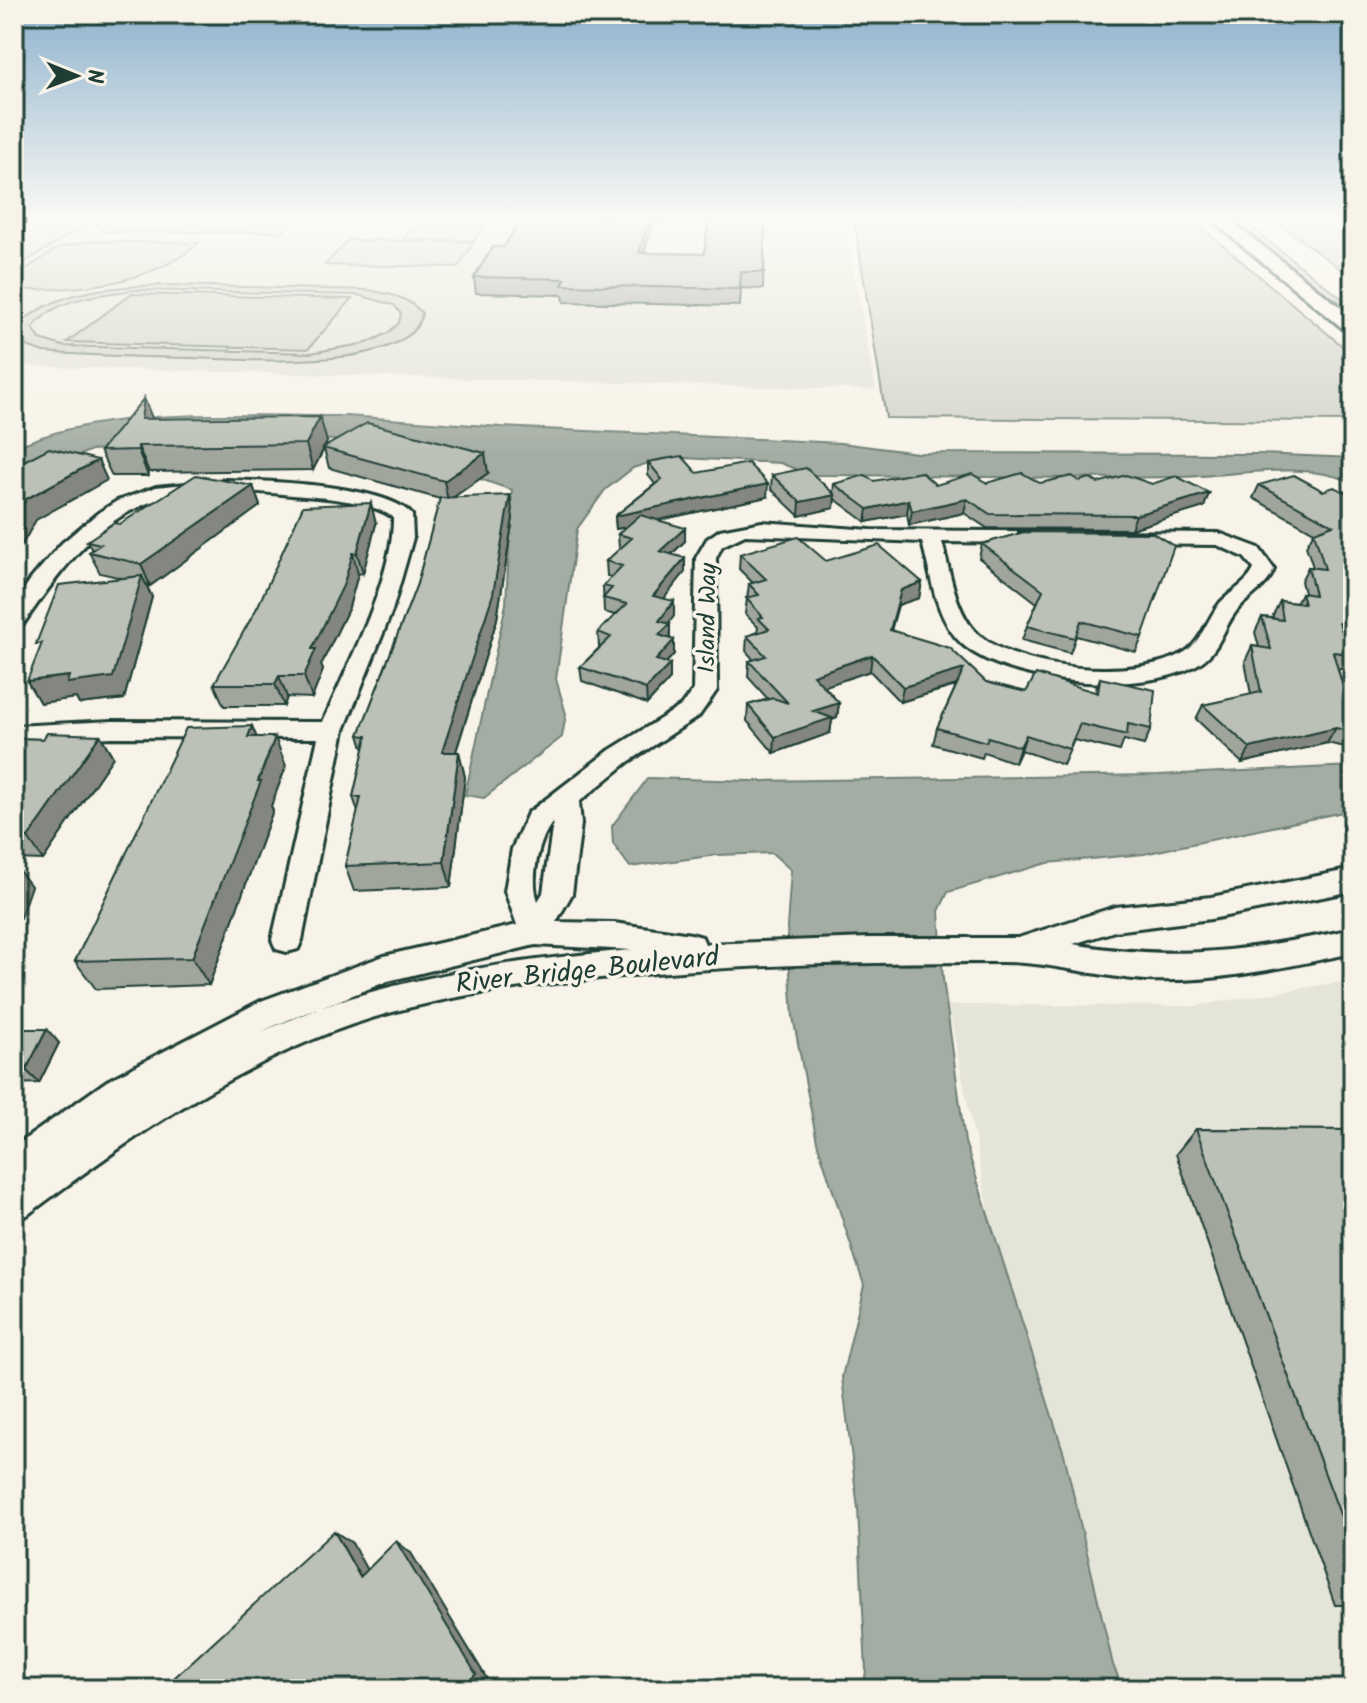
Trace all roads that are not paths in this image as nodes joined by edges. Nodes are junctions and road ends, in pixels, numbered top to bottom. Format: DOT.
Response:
graph roads {
  1 [pos="1316,297"];
  2 [pos="1353,327"];
  3 [pos="930,536"];
  4 [pos="14,621"];
  5 [pos="332,730"];
  6 [pos="14,734"];
  7 [pos="1353,880"];
  8 [pos="535,933"];
  9 [pos="287,940"];
  10 [pos="1353,941"];
  11 [pos="1016,950"];
  12 [pos="736,953"];
  13 [pos="14,1168"];
  14 [pos="14,1202"];
  1 -- 2 [label="main road"];
  3 -- 3 [label="street, Island Way"];
  3 -- 8 [label="street, Island Way"];
  4 -- 5 [label="street"];
  5 -- 6 [label="street"];
  5 -- 9 [label="street"];
  7 -- 11 [label="street, River Bridge Boulevard"];
  8 -- 12 [label="street, River Bridge Boulevard"];
  8 -- 13 [label="street, River Bridge Boulevard"];
  10 -- 11 [label="street, River Bridge Boulevard"];
  11 -- 12 [label="street, River Bridge Boulevard"];
  12 -- 14 [label="street, River Bridge Boulevard"];
}
